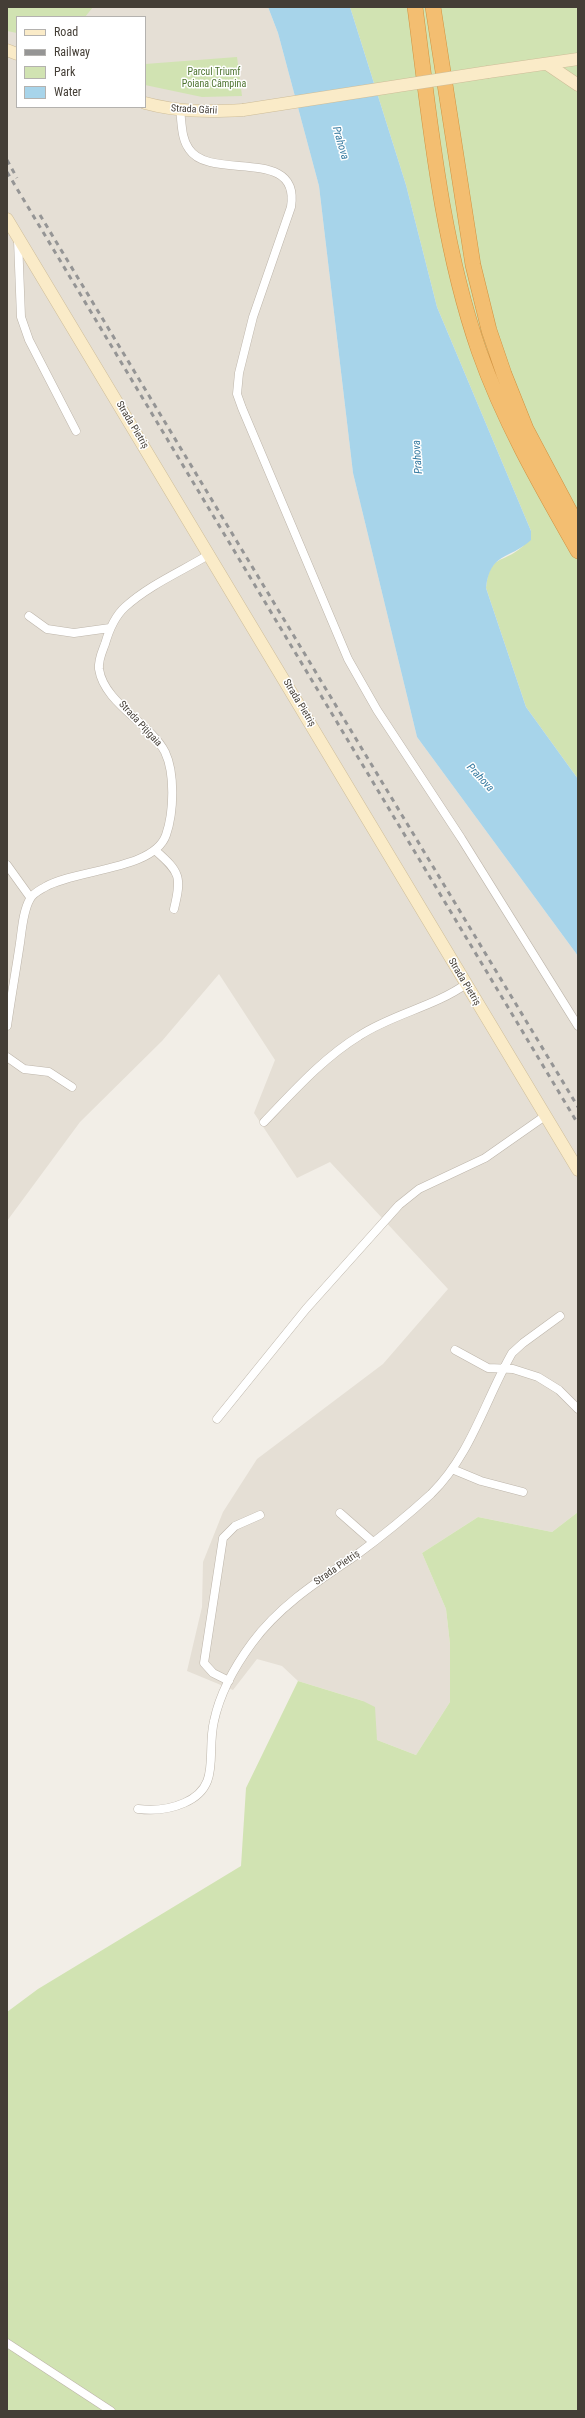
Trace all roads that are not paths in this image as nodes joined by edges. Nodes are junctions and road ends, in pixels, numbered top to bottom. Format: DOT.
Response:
graph roads {
  1 [pos="415,7"];
  2 [pos="433,7"];
  3 [pos="578,59"];
  4 [pos="547,64"];
  5 [pos="578,85"];
  6 [pos="146,103"];
  7 [pos="180,110"];
  8 [pos="11,230"];
  9 [pos="76,431"];
  10 [pos="578,527"];
  11 [pos="578,551"];
  12 [pos="210,554"];
  13 [pos="29,616"];
  14 [pos="110,628"];
  15 [pos="156,851"];
  16 [pos="7,865"];
  17 [pos="30,897"];
  18 [pos="174,909"];
  19 [pos="466,984"];
  20 [pos="7,1026"];
  21 [pos="578,1026"];
  22 [pos="7,1057"];
  23 [pos="72,1087"];
  24 [pos="545,1116"];
  25 [pos="264,1122"];
  26 [pos="578,1170"];
  27 [pos="560,1316"];
  28 [pos="455,1350"];
  29 [pos="503,1369"];
  30 [pos="578,1409"];
  31 [pos="217,1419"];
  32 [pos="452,1469"];
  33 [pos="522,1492"];
  34 [pos="340,1513"];
  35 [pos="260,1515"];
  36 [pos="373,1542"];
  37 [pos="229,1680"];
  38 [pos="138,1809"];
  39 [pos="7,2344"];
  40 [pos="111,2411"];
  1 -- 11 [label="highway"];
  2 -- 10 [label="highway"];
  3 -- 4 [label="main road, Strada Gării"];
  4 -- 5 [label="main road"];
  4 -- 7 [label="main road, Strada Gării, bridge"];
  6 -- 7 [label="main road, Strada Gării"];
  7 -- 21 [label="street"];
  8 -- 9 [label="street"];
  8 -- 12 [label="main road, Strada Pietriș"];
  12 -- 14 [label="street, Strada Pițigaia"];
  12 -- 19 [label="main road, Strada Pietriș"];
  13 -- 14 [label="street"];
  14 -- 15 [label="street, Strada Pițigaia"];
  15 -- 17 [label="street"];
  15 -- 18 [label="street"];
  16 -- 17 [label="street"];
  17 -- 20 [label="street"];
  19 -- 24 [label="main road, Strada Pietriș"];
  19 -- 25 [label="street"];
  22 -- 23 [label="street"];
  24 -- 26 [label="main road, Strada Pietriș"];
  24 -- 31 [label="street"];
  27 -- 29 [label="street, Strada Pietriș"];
  28 -- 29 [label="street"];
  29 -- 30 [label="street"];
  29 -- 32 [label="street, Strada Pietriș"];
  32 -- 33 [label="street"];
  32 -- 36 [label="street, Strada Pietriș"];
  34 -- 36 [label="street"];
  35 -- 37 [label="street"];
  36 -- 37 [label="street, Strada Pietriș"];
  37 -- 38 [label="street, Strada Pietriș"];
  39 -- 40 [label="street"];
}
